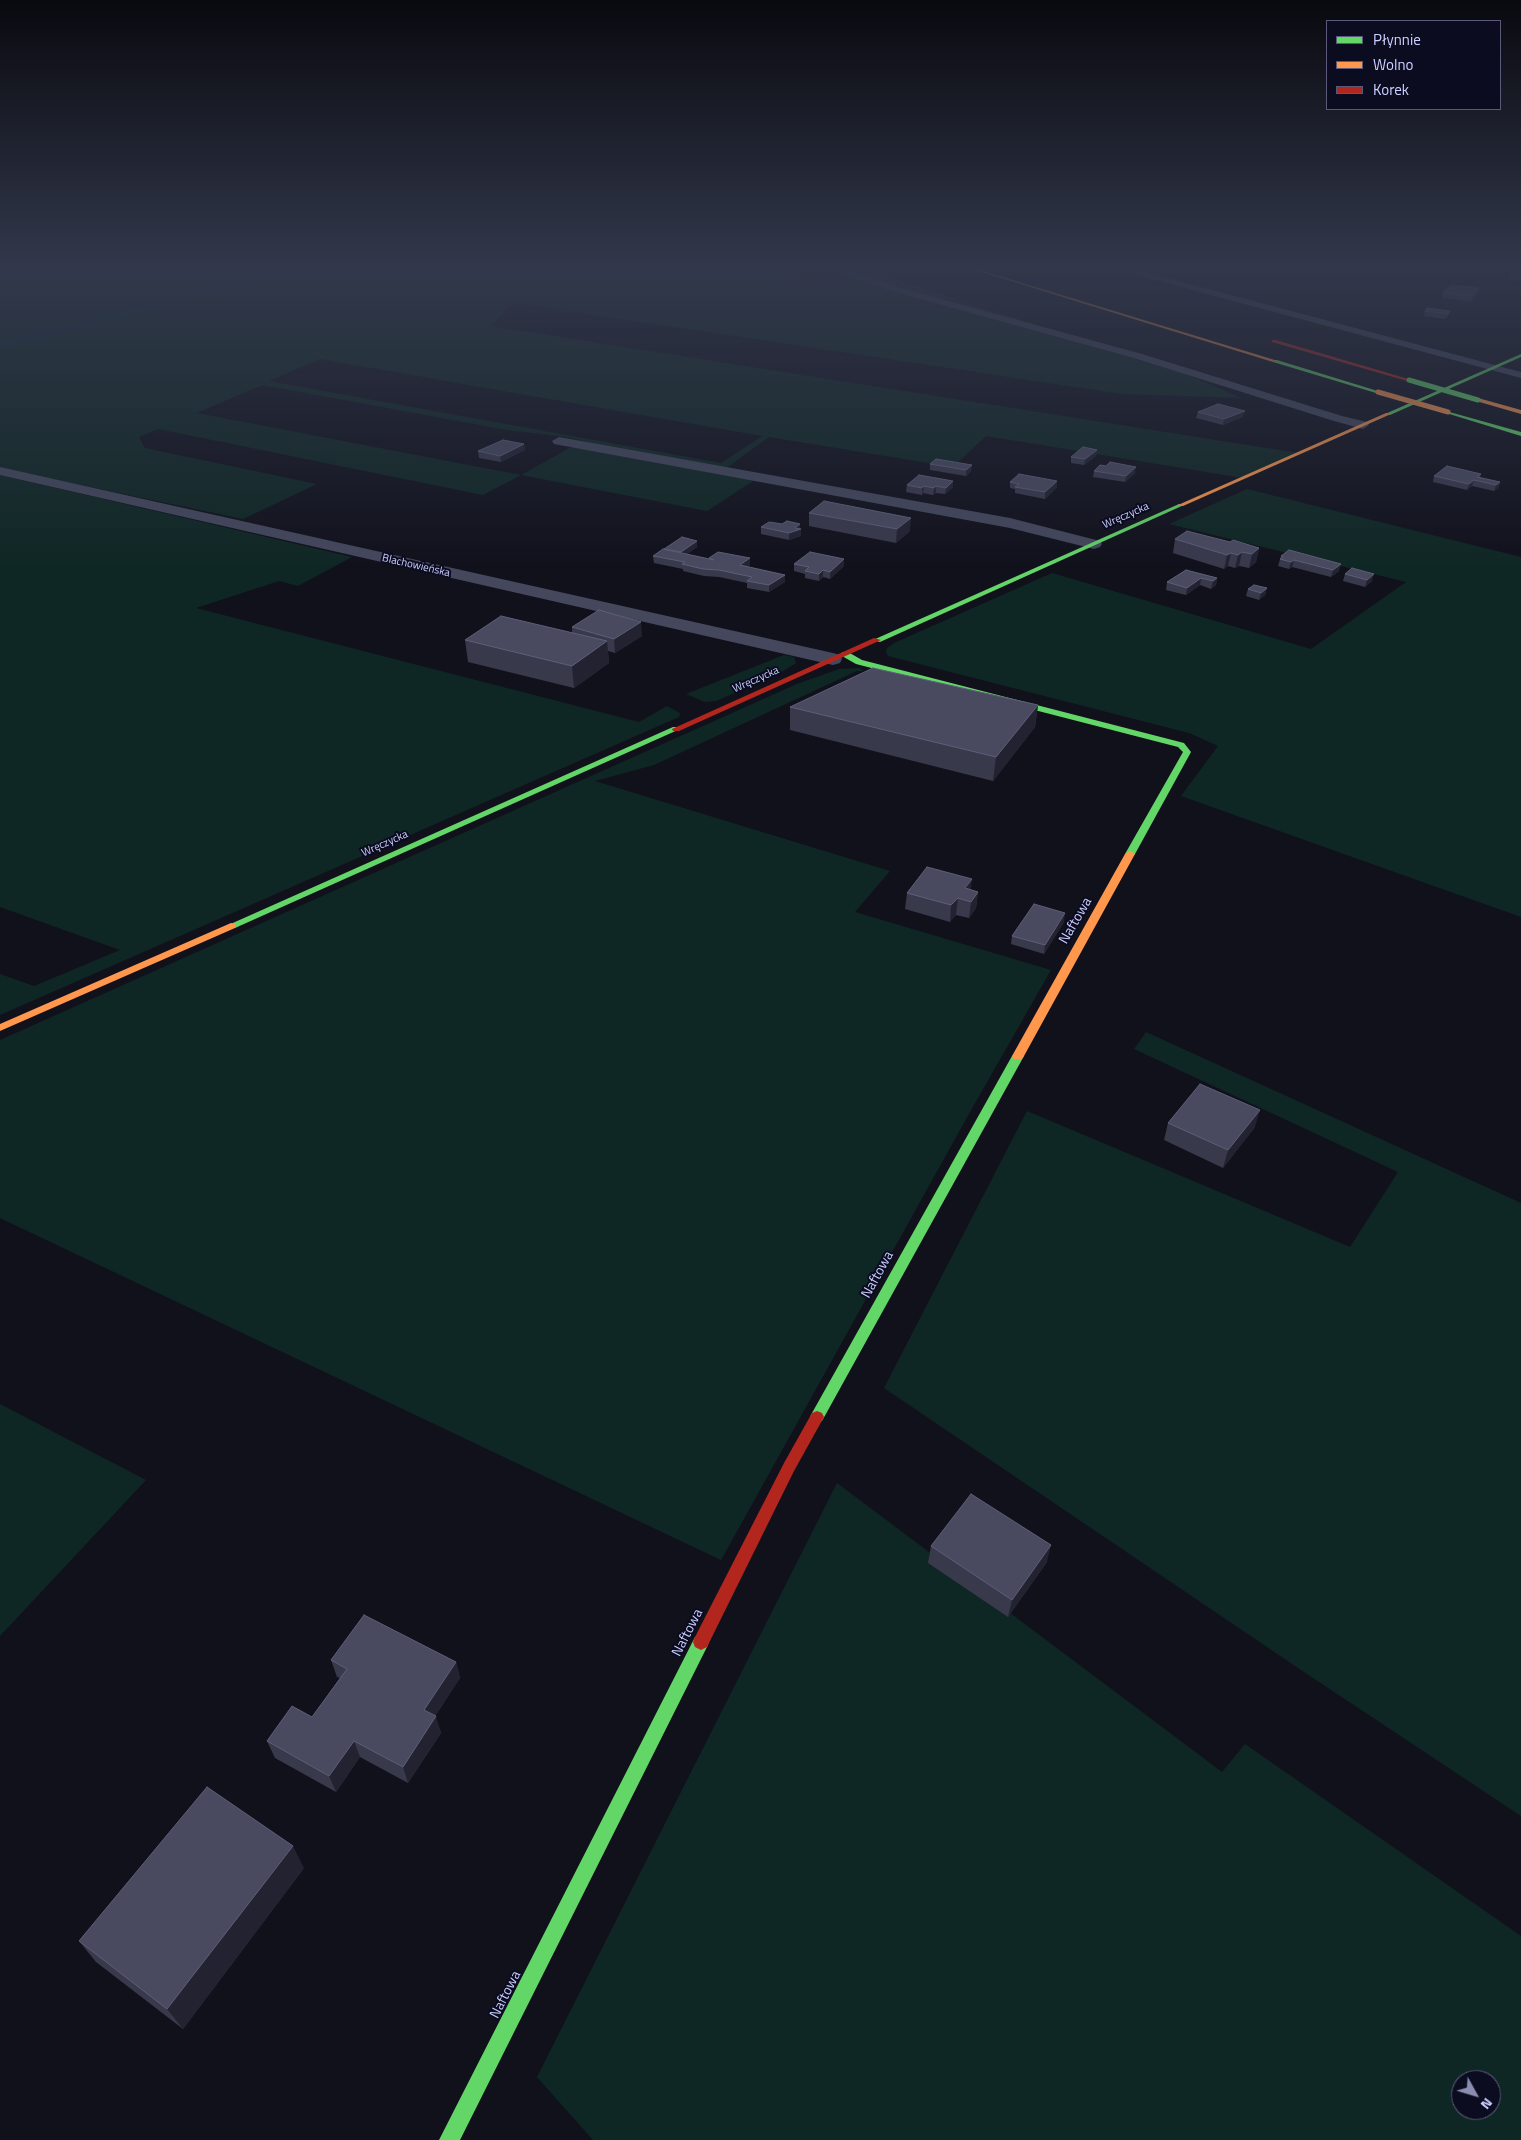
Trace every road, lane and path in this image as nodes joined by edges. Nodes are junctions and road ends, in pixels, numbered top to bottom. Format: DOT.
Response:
graph roads {
  1 [pos="1182,370"];
  2 [pos="1305,370"];
  3 [pos="1375,370"];
  4 [pos="1488,370"];
  5 [pos="1500,370"];
  6 [pos="1521,375"];
  7 [pos="1521,412"];
  8 [pos="1363,425"];
  9 [pos="1521,434"];
  10 [pos="559,441"];
  11 [pos="0,471"];
  12 [pos="1094,544"];
  13 [pos="839,656"];
  14 [pos="0,1028"];
  15 [pos="449,2140"];
  1 -- 8 [label="lane"];
  2 -- 9 [label="main road, bridge"];
  3 -- 7 [label="main road, bridge"];
  4 -- 8 [label="main road, Wręczycka"];
  5 -- 6 [label="lane"];
  8 -- 12 [label="main road, Wręczycka"];
  10 -- 12 [label="street"];
  11 -- 13 [label="street, Blachowieńska"];
  12 -- 13 [label="main road, Wręczycka"];
  13 -- 14 [label="main road, Wręczycka"];
  13 -- 15 [label="main road, Naftowa"];
}
